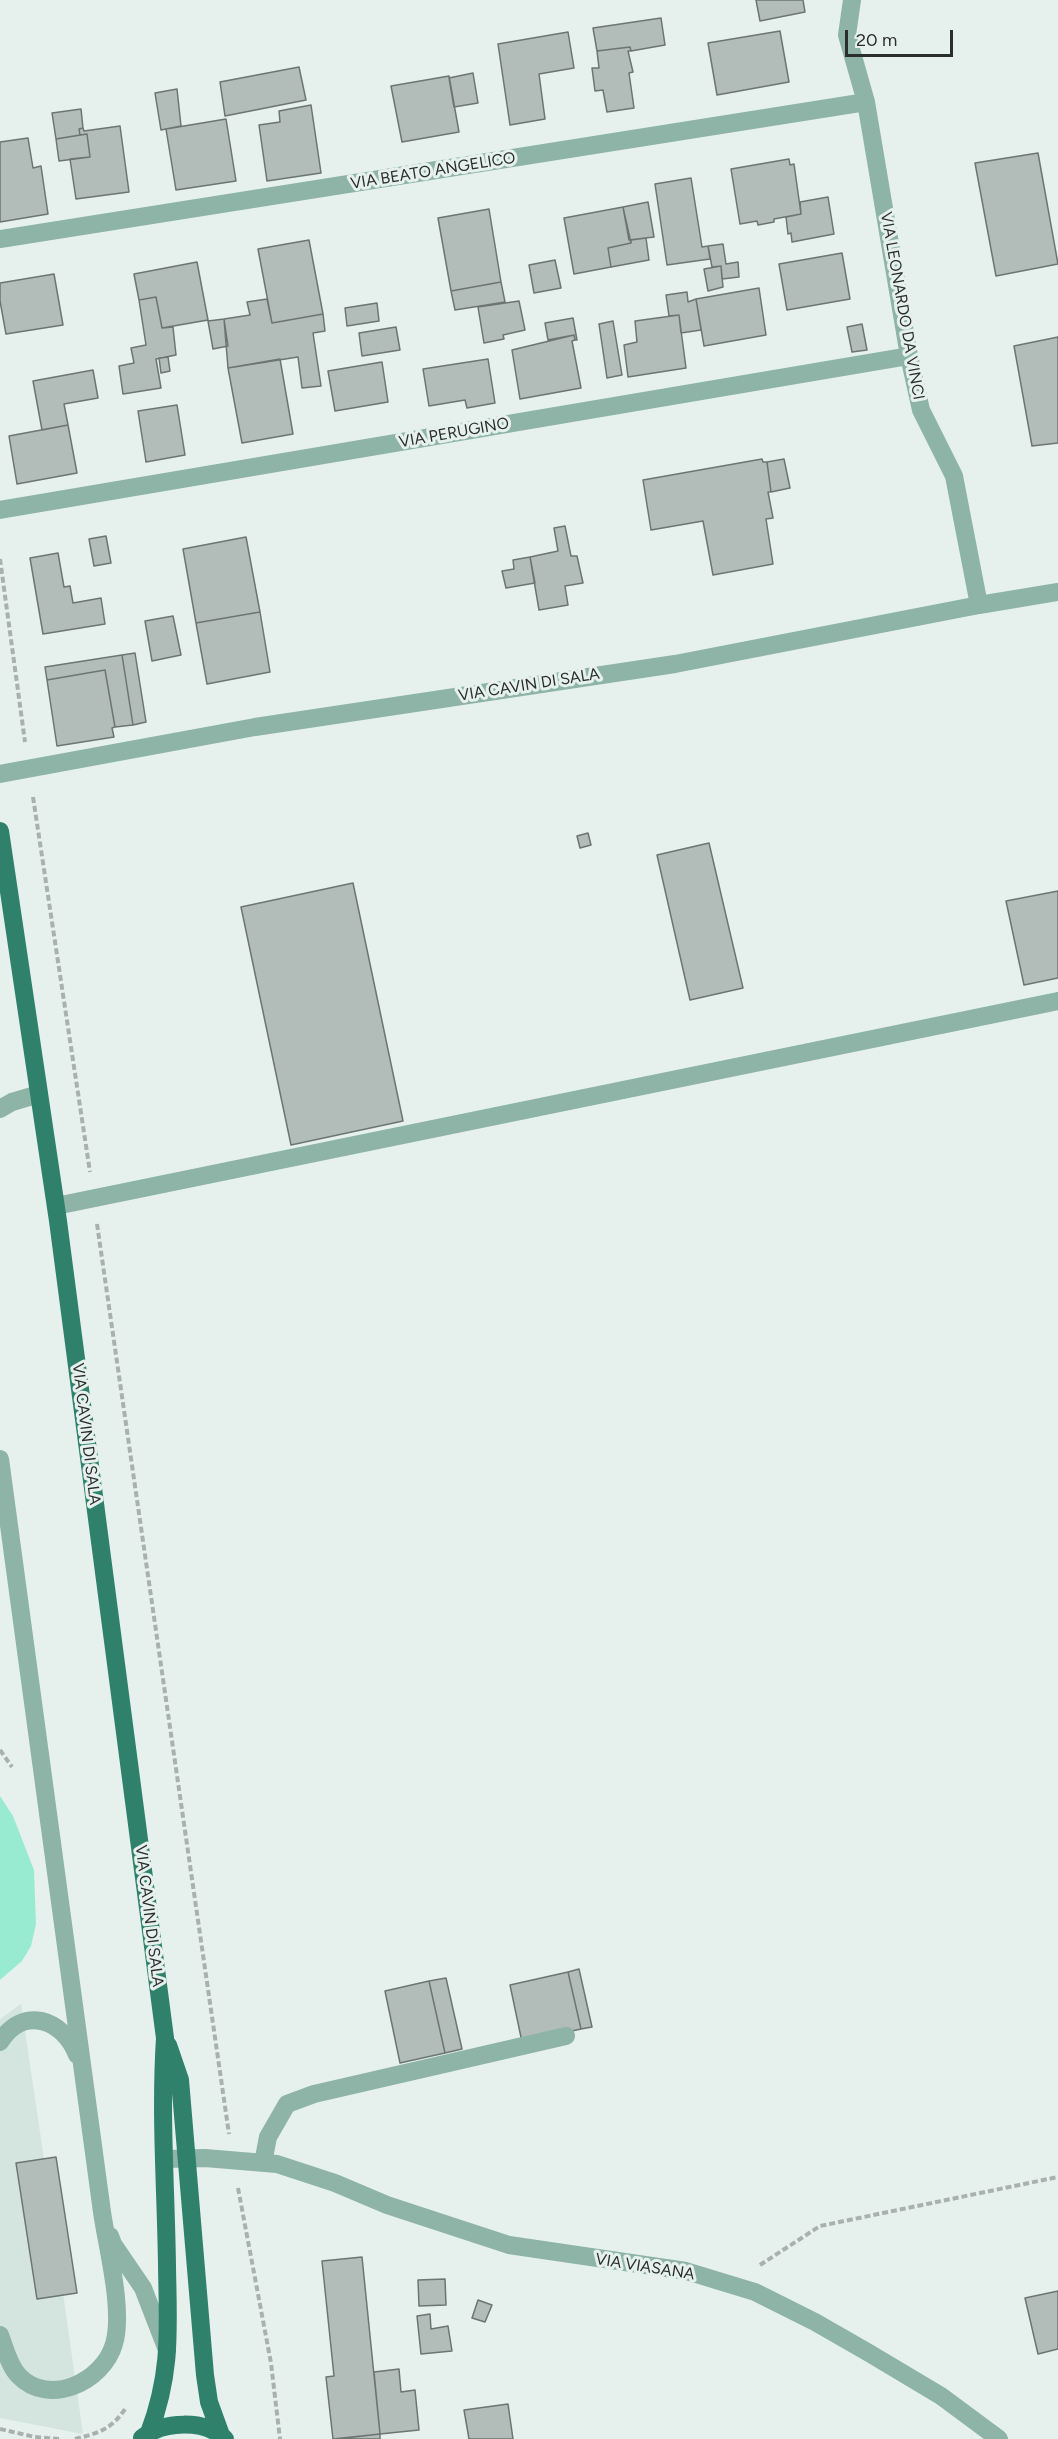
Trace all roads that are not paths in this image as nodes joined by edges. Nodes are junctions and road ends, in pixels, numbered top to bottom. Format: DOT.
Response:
graph roads {
  1 [pos="852,0"];
  2 [pos="866,102"];
  3 [pos="0,239"];
  4 [pos="909,356"];
  5 [pos="0,510"];
  6 [pos="1058,592"];
  7 [pos="979,605"];
  8 [pos="0,774"];
  9 [pos="0,831"];
  10 [pos="1058,1000"];
  11 [pos="39,1094"];
  12 [pos="0,1109"];
  13 [pos="56,1206"];
  14 [pos="0,1459"];
  15 [pos="566,2036"];
  16 [pos="165,2038"];
  17 [pos="0,2042"];
  18 [pos="83,2070"];
  19 [pos="166,2159"];
  20 [pos="187,2159"];
  21 [pos="263,2163"];
  22 [pos="102,2212"];
  23 [pos="0,2335"];
  24 [pos="168,2354"];
  25 [pos="145,2436"];
  26 [pos="223,2437"];
  27 [pos="999,2439"];
  1 -- 2 [label="street, VIA LEONARDO DA VINCI"];
  2 -- 3 [label="street, VIA BEATO ANGELICO"];
  2 -- 4 [label="street, VIA LEONARDO DA VINCI"];
  4 -- 5 [label="street, VIA PERUGINO"];
  4 -- 7 [label="street, VIA LEONARDO DA VINCI"];
  6 -- 7 [label="street, VIA CAVIN DI SALA"];
  7 -- 8 [label="street, VIA CAVIN DI SALA"];
  9 -- 11 [label="main road, VIA CAVIN DI SALA"];
  10 -- 13 [label="street"];
  11 -- 12 [label="street"];
  11 -- 13 [label="main road, VIA CAVIN DI SALA"];
  13 -- 16 [label="main road, VIA CAVIN DI SALA"];
  14 -- 18 [label="street"];
  15 -- 21 [label="street"];
  16 -- 19 [label="main road, VIA CAVIN DI SALA"];
  16 -- 20 [label="main road, VIA CAVIN DI SALA"];
  17 -- 18 [label="street"];
  18 -- 22 [label="street"];
  19 -- 20 [label="street, VIA VIASANA"];
  19 -- 24 [label="main road, VIA CAVIN DI SALA"];
  20 -- 21 [label="street, VIA VIASANA"];
  20 -- 26 [label="main road, VIA CAVIN DI SALA"];
  21 -- 27 [label="street, VIA VIASANA"];
  22 -- 23 [label="street"];
  22 -- 24 [label="street"];
  24 -- 25 [label="main road, VIA CAVIN DI SALA"];
  25 -- 26 [label="main road"];
}
